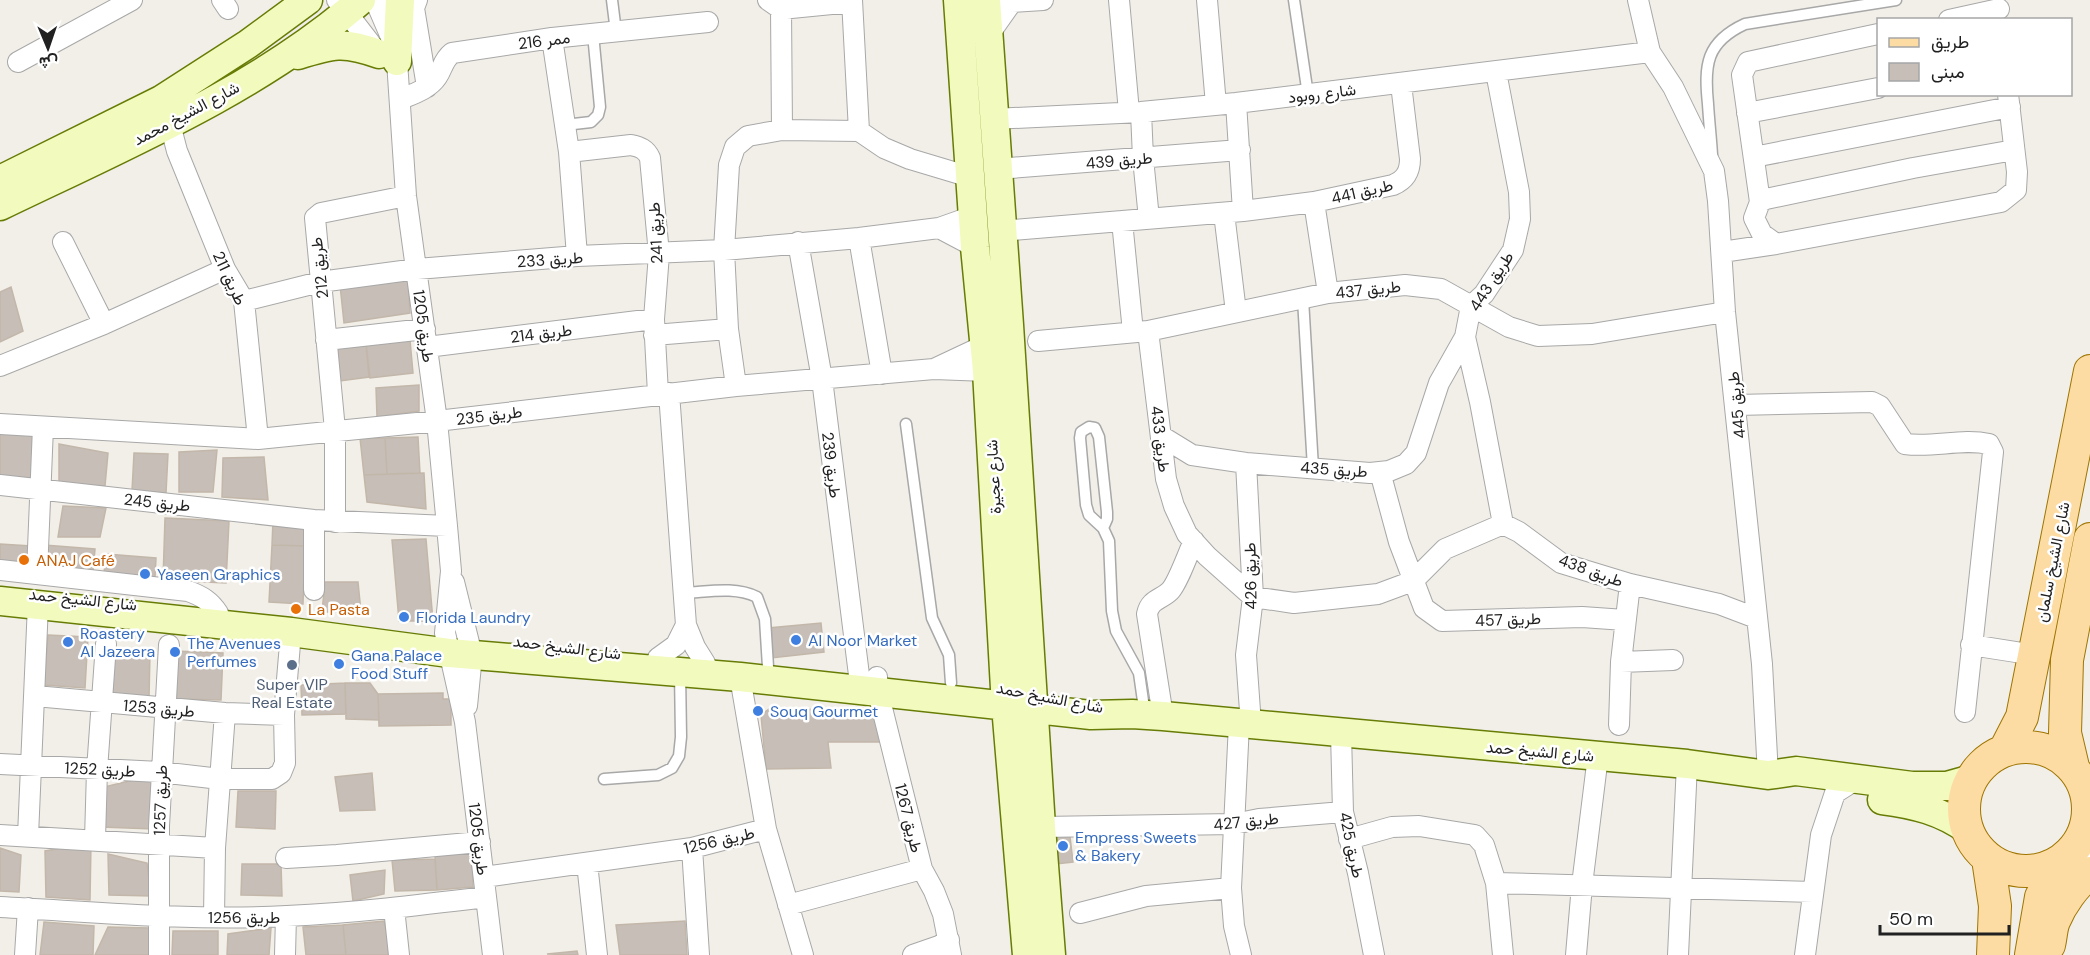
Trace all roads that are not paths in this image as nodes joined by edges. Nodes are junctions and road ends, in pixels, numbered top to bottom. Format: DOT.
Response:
graph roads {
  1 [pos="132,0"];
  2 [pos="308,0"];
  3 [pos="375,0"];
  4 [pos="400,0"];
  5 [pos="417,0"];
  6 [pos="612,0"];
  7 [pos="958,0"];
  8 [pos="1043,0"];
  9 [pos="1119,0"];
  10 [pos="1207,0"];
  11 [pos="1294,0"];
  12 [pos="1638,0"];
  13 [pos="1896,0"];
  14 [pos="852,1"];
  15 [pos="1001,1"];
  16 [pos="348,4"];
  17 [pos="774,4"];
  18 [pos="1999,10"];
  19 [pos="1959,18"];
  20 [pos="708,22"];
  21 [pos="616,32"];
  22 [pos="593,34"];
  23 [pos="1877,34"];
  24 [pos="552,39"];
  25 [pos="1650,52"];
  26 [pos="279,61"];
  27 [pos="18,62"];
  28 [pos="1496,72"];
  29 [pos="394,74"];
  30 [pos="1401,84"];
  31 [pos="427,87"];
  32 [pos="1877,88"];
  33 [pos="1308,95"];
  34 [pos="2009,101"];
  35 [pos="1226,104"];
  36 [pos="1135,112"];
  37 [pos="1747,113"];
  38 [pos="994,119"];
  39 [pos="170,124"];
  40 [pos="565,125"];
  41 [pos="782,130"];
  42 [pos="859,131"];
  43 [pos="1240,150"];
  44 [pos="2014,150"];
  45 [pos="569,152"];
  46 [pos="1754,157"];
  47 [pos="1143,158"];
  48 [pos="998,169"];
  49 [pos="1714,171"];
  50 [pos="970,177"];
  51 [pos="0,180"];
  52 [pos="406,196"];
  53 [pos="1314,202"];
  54 [pos="1760,202"];
  55 [pos="0,206"];
  56 [pos="1233,212"];
  57 [pos="973,216"];
  58 [pos="1149,219"];
  59 [pos="1122,221"];
  60 [pos="939,228"];
  61 [pos="1001,231"];
  62 [pos="859,238"];
  63 [pos="63,242"];
  64 [pos="798,242"];
  65 [pos="1776,244"];
  66 [pos="975,248"];
  67 [pos="724,250"];
  68 [pos="1722,252"];
  69 [pos="659,254"];
  70 [pos="577,256"];
  71 [pos="225,269"];
  72 [pos="417,269"];
  73 [pos="320,282"];
  74 [pos="1328,293"];
  75 [pos="1303,298"];
  76 [pos="244,301"];
  77 [pos="1472,306"];
  78 [pos="1236,312"];
  79 [pos="1725,312"];
  80 [pos="104,324"];
  81 [pos="1009,325"];
  82 [pos="654,327"];
  83 [pos="728,330"];
  84 [pos="1140,332"];
  85 [pos="1464,337"];
  86 [pos="426,338"];
  87 [pos="326,340"];
  88 [pos="1038,341"];
  89 [pos="994,356"];
  90 [pos="0,366"];
  91 [pos="2090,371"];
  92 [pos="882,374"];
  93 [pos="822,379"];
  94 [pos="1439,383"];
  95 [pos="736,386"];
  96 [pos="1478,393"];
  97 [pos="664,394"];
  98 [pos="1736,405"];
  99 [pos="437,421"];
  100 [pos="0,424"];
  101 [pos="906,424"];
  102 [pos="43,427"];
  103 [pos="335,430"];
  104 [pos="1161,436"];
  105 [pos="258,439"];
  106 [pos="1192,455"];
  107 [pos="1246,463"];
  108 [pos="1313,468"];
  109 [pos="1380,472"];
  110 [pos="1166,479"];
  111 [pos="0,485"];
  112 [pos="41,489"];
  113 [pos="314,520"];
  114 [pos="336,522"];
  115 [pos="1503,524"];
  116 [pos="447,526"];
  117 [pos="1103,528"];
  118 [pos="2090,539"];
  119 [pos="1194,541"];
  120 [pos="0,570"];
  121 [pos="37,573"];
  122 [pos="1413,581"];
  123 [pos="1630,584"];
  124 [pos="0,590"];
  125 [pos="314,590"];
  126 [pos="684,593"];
  127 [pos="1253,597"];
  128 [pos="0,601"];
  129 [pos="38,604"];
  130 [pos="218,613"];
  131 [pos="1756,618"];
  132 [pos="1625,620"];
  133 [pos="686,625"];
  134 [pos="291,632"];
  135 [pos="106,644"];
  136 [pos="458,644"];
  137 [pos="168,645"];
  138 [pos="1971,645"];
  139 [pos="2035,655"];
  140 [pos="1673,660"];
  141 [pos="1621,662"];
  142 [pos="681,664"];
  143 [pos="768,667"];
  144 [pos="740,677"];
  145 [pos="868,683"];
  146 [pos="951,683"];
  147 [pos="35,696"];
  148 [pos="1019,699"];
  149 [pos="102,702"];
  150 [pos="166,708"];
  151 [pos="1965,712"];
  152 [pos="225,713"];
  153 [pos="284,715"];
  154 [pos="1147,715"];
  155 [pos="1245,725"];
  156 [pos="1619,725"];
  157 [pos="1341,733"];
  158 [pos="2005,750"];
  159 [pos="1598,756"];
  160 [pos="0,764"];
  161 [pos="1687,764"];
  162 [pos="32,765"];
  163 [pos="97,770"];
  164 [pos="160,772"];
  165 [pos="1768,775"];
  166 [pos="2082,778"];
  167 [pos="220,779"];
  168 [pos="604,779"];
  169 [pos="1972,779"];
  170 [pos="1846,786"];
  171 [pos="1343,812"];
  172 [pos="1234,824"];
  173 [pos="1041,827"];
  174 [pos="766,829"];
  175 [pos="1968,830"];
  176 [pos="0,835"];
  177 [pos="28,836"];
  178 [pos="94,839"];
  179 [pos="1349,839"];
  180 [pos="480,842"];
  181 [pos="158,844"];
  182 [pos="215,848"];
  183 [pos="692,848"];
  184 [pos="286,858"];
  185 [pos="1988,859"];
  186 [pos="2076,861"];
  187 [pos="586,863"];
  188 [pos="922,869"];
  189 [pos="484,877"];
  190 [pos="1496,883"];
  191 [pos="1582,885"];
  192 [pos="1232,888"];
  193 [pos="1681,889"];
  194 [pos="1813,892"];
  195 [pos="486,897"];
  196 [pos="788,905"];
  197 [pos="0,907"];
  198 [pos="28,908"];
  199 [pos="394,908"];
  200 [pos="1080,913"];
  201 [pos="160,916"];
  202 [pos="286,916"];
  203 [pos="214,917"];
  204 [pos="950,947"];
  205 [pos="25,955"];
  206 [pos="159,955"];
  207 [pos="285,955"];
  208 [pos="399,955"];
  209 [pos="493,955"];
  210 [pos="597,955"];
  211 [pos="699,955"];
  212 [pos="803,955"];
  213 [pos="913,955"];
  214 [pos="1027,955"];
  215 [pos="1051,955"];
  216 [pos="1242,955"];
  217 [pos="1374,955"];
  218 [pos="1503,955"];
  219 [pos="1576,955"];
  220 [pos="1678,955"];
  221 [pos="1805,955"];
  222 [pos="1993,955"];
  223 [pos="2031,955"];
  224 [pos="2048,955"];
  1 -- 27 [label="street"];
  2 -- 51 [label="street, شارع الشيخ محمد"];
  3 -- 29 [label="street, طريق 1205"];
  4 -- 29 [label="street"];
  5 -- 31 [label="street"];
  6 -- 21 [label="lane"];
  7 -- 50 [label="street, شارع عجيرة"];
  8 -- 15 [label="street"];
  9 -- 36 [label="street"];
  10 -- 35 [label="street"];
  11 -- 33 [label="lane"];
  12 -- 25 [label="street"];
  13 -- 49 [label="lane"];
  14 -- 17 [label="street"];
  14 -- 42 [label="street"];
  15 -- 38 [label="street, شارع عجيرة"];
  16 -- 26 [label="street, شارع الشيخ محمد"];
  16 -- 29 [label="street"];
  17 -- 41 [label="street"];
  18 -- 19 [label="street"];
  20 -- 21 [label="street, ممر 216"];
  21 -- 22 [label="street, ممر 216"];
  22 -- 24 [label="street, ممر 216"];
  22 -- 40 [label="lane"];
  23 -- 37 [label="street"];
  24 -- 31 [label="street, ممر 216"];
  24 -- 40 [label="street"];
  25 -- 28 [label="street, شارع روبود"];
  25 -- 49 [label="street, طريق 445"];
  26 -- 29 [label="street"];
  26 -- 39 [label="street, شارع الشيخ محمد"];
  28 -- 30 [label="street, شارع روبود"];
  28 -- 77 [label="street, طريق 443"];
  29 -- 31 [label="street"];
  29 -- 52 [label="street, طريق 1205"];
  30 -- 33 [label="street, شارع روبود"];
  30 -- 53 [label="street, طريق 441"];
  32 -- 37 [label="street"];
  33 -- 35 [label="street, شارع روبود"];
  34 -- 44 [label="street"];
  34 -- 46 [label="street"];
  35 -- 36 [label="street, شارع روبود"];
  35 -- 43 [label="street"];
  36 -- 38 [label="street, شارع روبود"];
  36 -- 47 [label="street"];
  37 -- 46 [label="street"];
  38 -- 48 [label="street, شارع عجيرة"];
  39 -- 55 [label="street, شارع الشيخ محمد"];
  39 -- 71 [label="street, طريق 211"];
  40 -- 45 [label="street"];
  41 -- 42 [label="street"];
  41 -- 67 [label="street"];
  42 -- 50 [label="street"];
  43 -- 47 [label="street, طريق 439"];
  43 -- 56 [label="street"];
  44 -- 54 [label="street"];
  44 -- 65 [label="street"];
  45 -- 69 [label="street, طريق 241"];
  45 -- 70 [label="street"];
  46 -- 54 [label="street"];
  47 -- 48 [label="street, طريق 439"];
  47 -- 58 [label="street"];
  48 -- 61 [label="street, شارع عجيرة"];
  49 -- 68 [label="street, طريق 445"];
  50 -- 57 [label="street, شارع عجيرة"];
  52 -- 72 [label="street, طريق 1205"];
  52 -- 73 [label="street, طريق 212"];
  53 -- 56 [label="street"];
  53 -- 74 [label="street, طريق 441"];
  54 -- 65 [label="street"];
  56 -- 58 [label="street"];
  56 -- 78 [label="street"];
  57 -- 60 [label="street, طريق 233"];
  57 -- 66 [label="street, شارع عجيرة"];
  58 -- 59 [label="street"];
  59 -- 61 [label="street"];
  59 -- 84 [label="street, طريق 433"];
  60 -- 62 [label="street, طريق 233"];
  60 -- 66 [label="street"];
  61 -- 81 [label="street, شارع عجيرة"];
  62 -- 64 [label="street, طريق 233"];
  62 -- 92 [label="street"];
  63 -- 80 [label="street"];
  64 -- 67 [label="street, طريق 233"];
  64 -- 93 [label="street, طريق 239"];
  65 -- 68 [label="street"];
  66 -- 89 [label="street, شارع عجيرة"];
  67 -- 69 [label="street, طريق 233"];
  67 -- 83 [label="street"];
  68 -- 79 [label="street, طريق 445"];
  69 -- 70 [label="street, طريق 233"];
  69 -- 82 [label="street, طريق 241"];
  70 -- 72 [label="street, طريق 233"];
  71 -- 76 [label="street, طريق 211"];
  71 -- 80 [label="street"];
  72 -- 73 [label="street, طريق 233"];
  72 -- 86 [label="street, طريق 1205"];
  73 -- 76 [label="street, طريق 233"];
  73 -- 87 [label="street, طريق 212"];
  74 -- 75 [label="street, طريق 437"];
  74 -- 77 [label="street, طريق 437"];
  75 -- 78 [label="street, طريق 437"];
  75 -- 108 [label="lane"];
  76 -- 105 [label="street, طريق 211"];
  77 -- 79 [label="street, طريق 437"];
  77 -- 85 [label="street, طريق 443"];
  78 -- 84 [label="street, طريق 437"];
  79 -- 98 [label="street, طريق 445"];
  80 -- 90 [label="street"];
  81 -- 88 [label="street"];
  81 -- 89 [label="street, شارع عجيرة"];
  82 -- 83 [label="street, طريق 214"];
  82 -- 86 [label="street, طريق 214"];
  82 -- 97 [label="street, طريق 241"];
  83 -- 95 [label="street"];
  84 -- 88 [label="street, طريق 437"];
  84 -- 104 [label="street, طريق 433"];
  85 -- 94 [label="street, طريق 435"];
  85 -- 96 [label="street, طريق 443"];
  86 -- 87 [label="street"];
  86 -- 99 [label="street, طريق 1205"];
  87 -- 103 [label="street, طريق 212"];
  88 -- 89 [label="street, طريق 437"];
  89 -- 92 [label="street, طريق 235"];
  89 -- 148 [label="street, شارع عجيرة"];
  91 -- 139 [label="main road, شارع الشيخ سلمان"];
  92 -- 93 [label="street, طريق 235"];
  93 -- 95 [label="street, طريق 235"];
  93 -- 145 [label="street, طريق 239"];
  94 -- 96 [label="street"];
  94 -- 109 [label="street, طريق 435"];
  95 -- 97 [label="street, طريق 235"];
  96 -- 115 [label="street, طريق 443"];
  97 -- 99 [label="street, طريق 235"];
  97 -- 126 [label="street, طريق 241"];
  98 -- 131 [label="street, طريق 445"];
  98 -- 138 [label="street"];
  99 -- 103 [label="street, طريق 235"];
  99 -- 116 [label="street, طريق 1205"];
  100 -- 102 [label="street, طريق 235"];
  101 -- 146 [label="lane"];
  102 -- 105 [label="street, طريق 235"];
  102 -- 112 [label="street"];
  103 -- 105 [label="street, طريق 235"];
  103 -- 114 [label="street, طريق 212"];
  104 -- 106 [label="street, طريق 435"];
  104 -- 110 [label="street, طريق 433"];
  106 -- 107 [label="street, طريق 435"];
  106 -- 110 [label="street"];
  107 -- 108 [label="street, طريق 435"];
  107 -- 127 [label="street, طريق 426"];
  108 -- 109 [label="street, طريق 435"];
  109 -- 122 [label="street, طريق 457"];
  110 -- 119 [label="street, طريق 433"];
  111 -- 112 [label="street, طريق 245"];
  112 -- 113 [label="street, طريق 245"];
  112 -- 121 [label="street"];
  113 -- 114 [label="street, طريق 245"];
  113 -- 125 [label="street"];
  114 -- 116 [label="street, طريق 245"];
  115 -- 122 [label="street"];
  115 -- 123 [label="street, طريق 438"];
  116 -- 136 [label="street, طريق 1205"];
  117 -- 117 [label="lane"];
  117 -- 154 [label="lane"];
  118 -- 166 [label="main road, شارع الشيخ سلمان"];
  119 -- 127 [label="street, طريق 433"];
  119 -- 154 [label="street"];
  120 -- 121 [label="street"];
  121 -- 130 [label="street"];
  122 -- 127 [label="street"];
  122 -- 132 [label="street, طريق 457"];
  123 -- 131 [label="street, طريق 438"];
  123 -- 132 [label="street"];
  124 -- 130 [label="street, شارع الشيخ حمد"];
  126 -- 133 [label="street, طريق 241"];
  126 -- 143 [label="lane"];
  127 -- 155 [label="street, طريق 426"];
  128 -- 129 [label="street, شارع الشيخ حمد"];
  129 -- 134 [label="street, شارع الشيخ حمد"];
  129 -- 147 [label="street"];
  130 -- 136 [label="street, شارع الشيخ حمد"];
  131 -- 165 [label="street, طريق 445"];
  132 -- 141 [label="street"];
  133 -- 142 [label="street"];
  133 -- 142 [label="street, طريق 241"];
  134 -- 136 [label="street, شارع الشيخ حمد"];
  134 -- 153 [label="street"];
  135 -- 149 [label="street"];
  136 -- 142 [label="street, شارع الشيخ حمد"];
  136 -- 180 [label="street, طريق 1205"];
  137 -- 150 [label="street, طريق 1257"];
  138 -- 139 [label="street"];
  138 -- 151 [label="street"];
  139 -- 158 [label="main road, شارع الشيخ سلمان"];
  140 -- 141 [label="street"];
  141 -- 156 [label="street"];
  142 -- 143 [label="street, شارع الشيخ حمد"];
  142 -- 144 [label="street, شارع الشيخ حمد"];
  142 -- 168 [label="lane"];
  143 -- 145 [label="street, شارع الشيخ حمد"];
  144 -- 145 [label="street, شارع الشيخ حمد"];
  144 -- 174 [label="street, طريق 1256"];
  145 -- 146 [label="street, شارع الشيخ حمد"];
  145 -- 148 [label="street, شارع الشيخ حمد"];
  145 -- 188 [label="street, طريق 1267"];
  146 -- 148 [label="street, شارع الشيخ حمد"];
  147 -- 149 [label="street, طريق 1253"];
  147 -- 162 [label="street"];
  148 -- 154 [label="street, شارع الشيخ حمد"];
  148 -- 173 [label="street, شارع عجيرة"];
  148 -- 214 [label="street, شارع عجيرة"];
  149 -- 150 [label="street, طريق 1253"];
  149 -- 163 [label="street"];
  150 -- 152 [label="street, طريق 1253"];
  150 -- 164 [label="street, طريق 1257"];
  152 -- 153 [label="street, طريق 1253"];
  152 -- 167 [label="street"];
  153 -- 167 [label="street, طريق 1252"];
  154 -- 155 [label="street, شارع الشيخ حمد"];
  155 -- 157 [label="street, شارع الشيخ حمد"];
  155 -- 172 [label="street, طريق 426"];
  157 -- 159 [label="street, شارع الشيخ حمد"];
  157 -- 171 [label="street, طريق 425"];
  158 -- 166 [label="main road"];
  158 -- 169 [label="main road"];
  159 -- 161 [label="street, شارع الشيخ حمد"];
  159 -- 191 [label="street"];
  160 -- 162 [label="street, طريق 1252"];
  161 -- 165 [label="street, شارع الشيخ حمد"];
  161 -- 193 [label="street"];
  162 -- 163 [label="street, طريق 1252"];
  162 -- 177 [label="street"];
  163 -- 164 [label="street, طريق 1252"];
  163 -- 178 [label="street"];
  164 -- 167 [label="street, طريق 1252"];
  164 -- 181 [label="street, طريق 1257"];
  165 -- 170 [label="street, شارع الشيخ حمد"];
  166 -- 186 [label="main road"];
  167 -- 182 [label="street"];
  169 -- 170 [label="street, شارع الشيخ حمد"];
  169 -- 175 [label="main road"];
  170 -- 175 [label="street, شارع الشيخ حمد"];
  170 -- 194 [label="street"];
  171 -- 172 [label="street, طريق 427"];
  171 -- 179 [label="street, طريق 425"];
  172 -- 173 [label="street, طريق 427"];
  172 -- 192 [label="street, طريق 426"];
  173 -- 215 [label="street, شارع عجيرة"];
  174 -- 183 [label="street, طريق 1256"];
  174 -- 196 [label="street"];
  175 -- 185 [label="main road"];
  176 -- 177 [label="street"];
  177 -- 178 [label="street"];
  178 -- 181 [label="street"];
  179 -- 190 [label="street"];
  179 -- 217 [label="street, طريق 425"];
  180 -- 184 [label="street"];
  180 -- 189 [label="street, طريق 1205"];
  181 -- 182 [label="street"];
  181 -- 201 [label="street, طريق 1257"];
  182 -- 203 [label="street"];
  183 -- 187 [label="street, طريق 1256"];
  183 -- 211 [label="street"];
  185 -- 186 [label="main road"];
  185 -- 222 [label="main road"];
  186 -- 223 [label="main road"];
  186 -- 224 [label="main road"];
  187 -- 189 [label="street, طريق 1256"];
  187 -- 210 [label="street"];
  188 -- 196 [label="street"];
  188 -- 204 [label="street, طريق 1267"];
  189 -- 195 [label="street, طريق 1205"];
  190 -- 191 [label="street"];
  190 -- 218 [label="street"];
  191 -- 193 [label="street"];
  191 -- 219 [label="street"];
  192 -- 200 [label="street"];
  192 -- 216 [label="street, طريق 426"];
  193 -- 194 [label="street"];
  193 -- 220 [label="street"];
  194 -- 221 [label="street"];
  195 -- 199 [label="street, طريق 1256"];
  195 -- 209 [label="street, طريق 1205"];
  196 -- 212 [label="street"];
  197 -- 198 [label="street, طريق 1256"];
  198 -- 201 [label="street, طريق 1256"];
  198 -- 205 [label="street"];
  199 -- 202 [label="street, طريق 1256"];
  199 -- 208 [label="street"];
  201 -- 203 [label="street, طريق 1256"];
  201 -- 206 [label="street, طريق 1257"];
  202 -- 203 [label="street, طريق 1256"];
  202 -- 207 [label="street"];
  204 -- 213 [label="street"];
}
